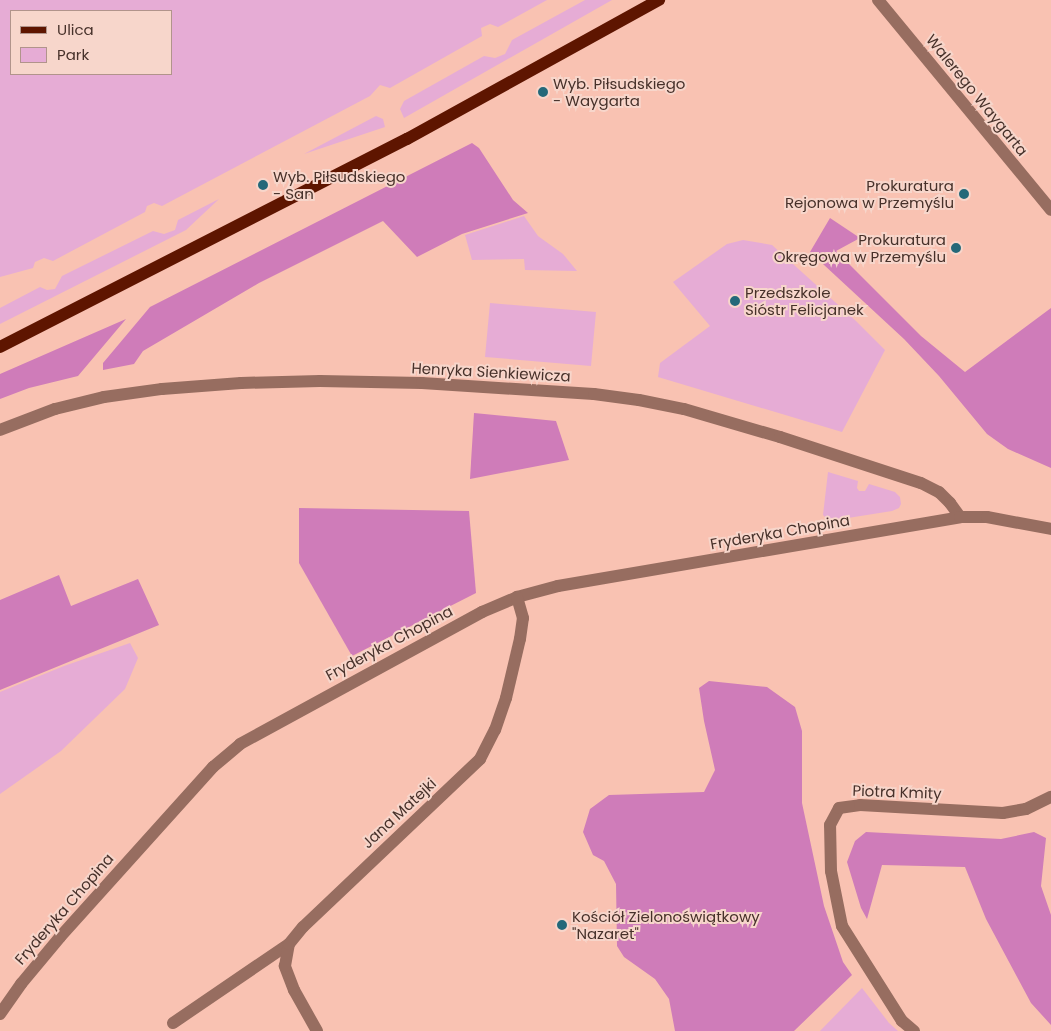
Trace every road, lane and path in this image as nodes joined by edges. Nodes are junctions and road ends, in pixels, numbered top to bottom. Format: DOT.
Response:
graph roads {
  1 [pos="659,0"];
  2 [pos="878,0"];
  3 [pos="1051,210"];
  4 [pos="0,346"];
  5 [pos="0,430"];
  6 [pos="960,517"];
  7 [pos="1051,529"];
  8 [pos="518,597"];
  9 [pos="1051,797"];
  10 [pos="289,944"];
  11 [pos="0,1014"];
  12 [pos="173,1023"];
  13 [pos="317,1031"];
  14 [pos="914,1031"];
  1 -- 4 [label="main road"];
  2 -- 3 [label="street, Walerego Waygarta"];
  5 -- 6 [label="street, Henryka Sienkiewicza"];
  6 -- 7 [label="street, Fryderyka Chopina"];
  6 -- 8 [label="street, Fryderyka Chopina"];
  8 -- 10 [label="street, Jana Matejki"];
  8 -- 11 [label="street, Fryderyka Chopina"];
  9 -- 14 [label="street, Piotra Kmity"];
  10 -- 12 [label="street"];
  10 -- 13 [label="street"];
}
